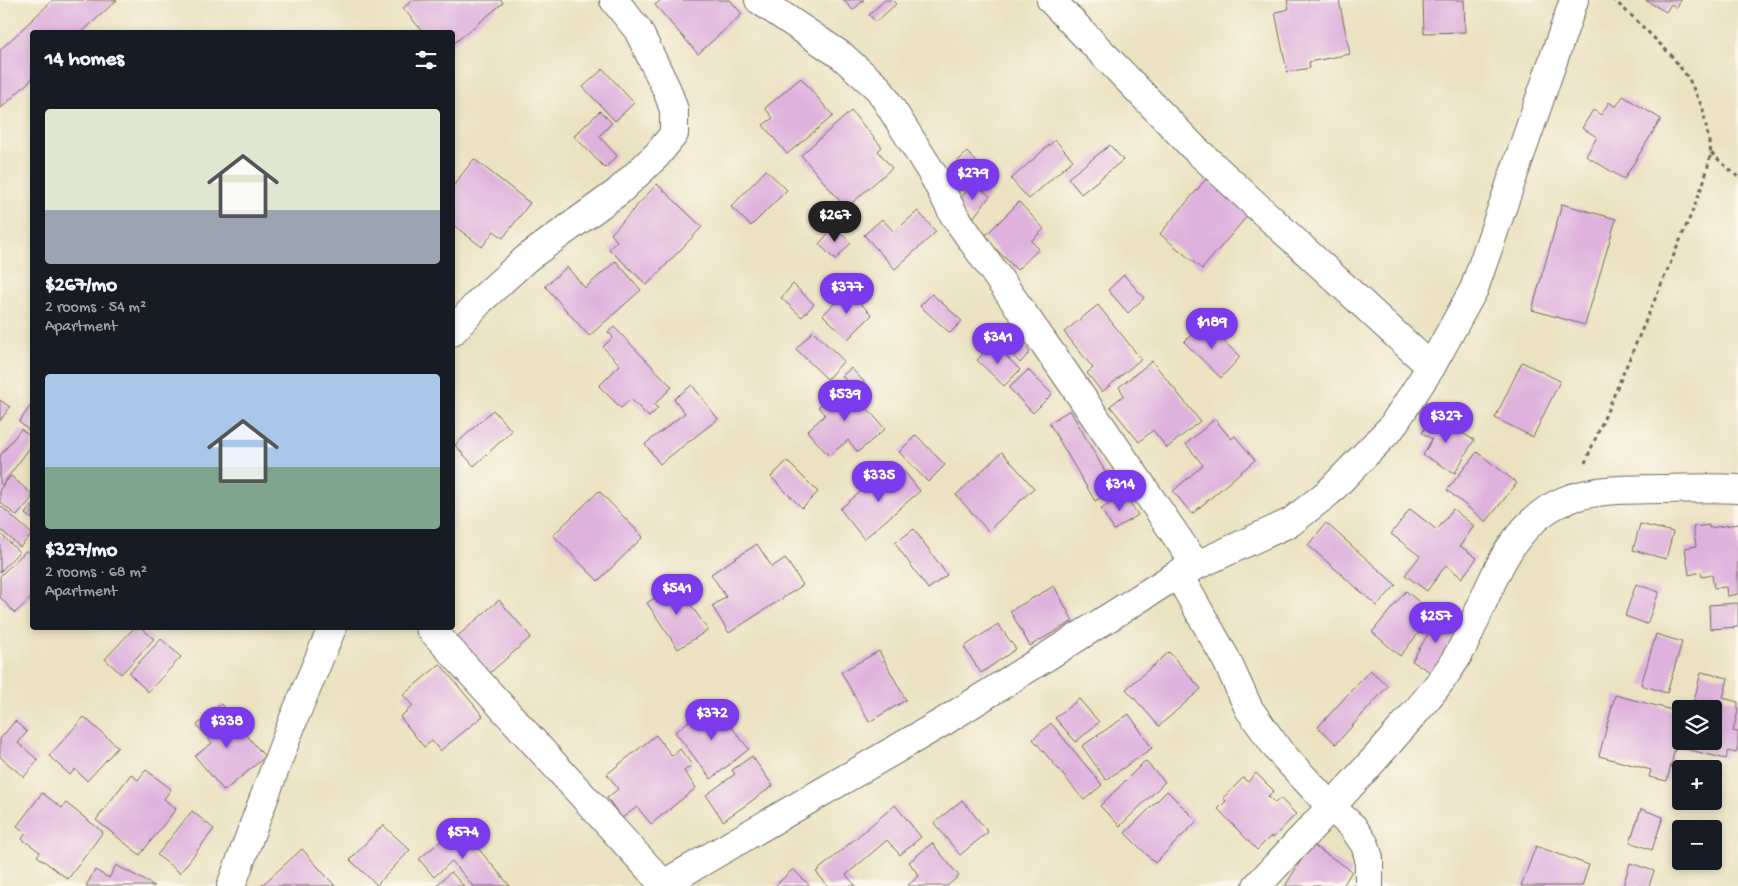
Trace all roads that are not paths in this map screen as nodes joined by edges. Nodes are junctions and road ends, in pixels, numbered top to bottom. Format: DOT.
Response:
graph roads {
  1 [pos="614,0"];
  2 [pos="759,0"];
  3 [pos="1051,0"];
  4 [pos="1574,0"];
  5 [pos="455,329"];
  6 [pos="1431,367"];
  7 [pos="1738,489"];
  8 [pos="1187,570"];
  9 [pos="331,630"];
  10 [pos="432,630"];
  11 [pos="1330,807"];
  12 [pos="662,885"];
  13 [pos="231,886"];
  14 [pos="1256,886"];
  15 [pos="1369,886"];
  1 -- 5 [label="street"];
  2 -- 8 [label="street"];
  3 -- 6 [label="street"];
  4 -- 6 [label="street"];
  6 -- 8 [label="street"];
  7 -- 11 [label="street"];
  8 -- 11 [label="street"];
  8 -- 12 [label="street"];
  9 -- 13 [label="street"];
  10 -- 12 [label="street"];
  11 -- 14 [label="street"];
  11 -- 15 [label="street"];
}
